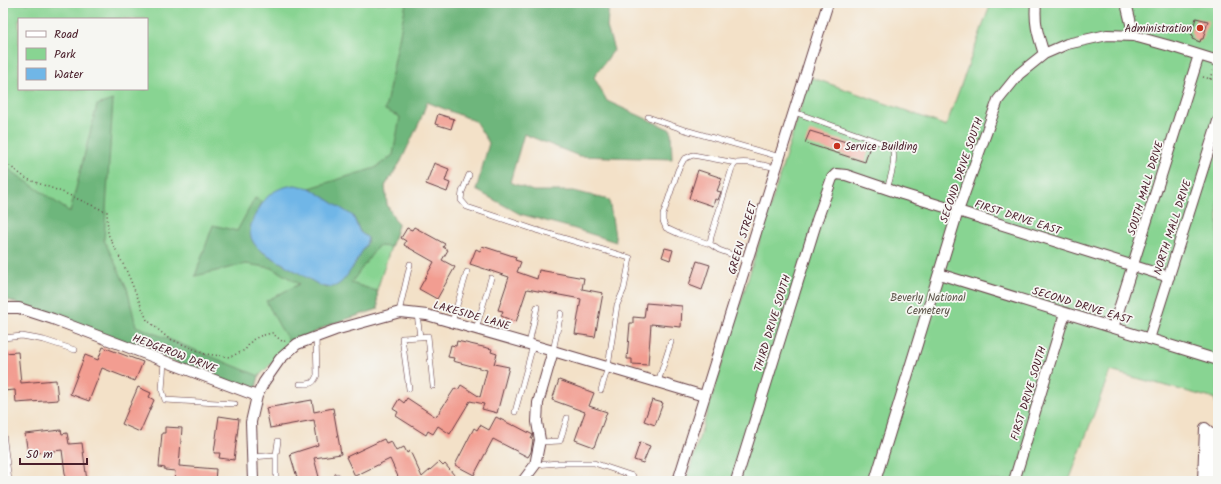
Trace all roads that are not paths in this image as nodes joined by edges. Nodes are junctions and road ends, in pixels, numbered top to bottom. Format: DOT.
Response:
graph roads {
  1 [pos="828,3"];
  2 [pos="1036,3"];
  3 [pos="1126,3"];
  4 [pos="1134,36"];
  5 [pos="1044,54"];
  6 [pos="1199,55"];
  7 [pos="1218,59"];
  8 [pos="794,112"];
  9 [pos="648,117"];
  10 [pos="1218,122"];
  11 [pos="780,156"];
  12 [pos="736,163"];
  13 [pos="776,168"];
  14 [pos="836,174"];
  15 [pos="469,175"];
  16 [pos="887,189"];
  17 [pos="958,210"];
  18 [pos="710,244"];
  19 [pos="747,260"];
  20 [pos="410,264"];
  21 [pos="1133,266"];
  22 [pos="467,272"];
  23 [pos="939,274"];
  24 [pos="1169,277"];
  25 [pos="491,278"];
  26 [pos="537,307"];
  27 [pos="3,308"];
  28 [pos="399,312"];
  29 [pos="561,313"];
  30 [pos="1065,313"];
  31 [pos="416,314"];
  32 [pos="452,322"];
  33 [pos="1113,328"];
  34 [pos="476,329"];
  35 [pos="316,337"];
  36 [pos="420,337"];
  37 [pos="3,338"];
  38 [pos="1149,339"];
  39 [pos="671,342"];
  40 [pos="531,344"];
  41 [pos="75,350"];
  42 [pos="553,351"];
  43 [pos="1218,360"];
  44 [pos="164,361"];
  45 [pos="608,367"];
  46 [pos="658,382"];
  47 [pos="300,384"];
  48 [pos="433,386"];
  49 [pos="408,389"];
  50 [pos="601,390"];
  51 [pos="257,396"];
  52 [pos="704,396"];
  53 [pos="235,404"];
  54 [pos="515,412"];
  55 [pos="567,418"];
  56 [pos="3,434"];
  57 [pos="278,441"];
  58 [pos="540,442"];
  59 [pos="276,455"];
  60 [pos="253,457"];
  61 [pos="535,465"];
  62 [pos="632,476"];
  63 [pos="9,481"];
  64 [pos="254,481"];
  65 [pos="276,481"];
  66 [pos="523,481"];
  67 [pos="678,481"];
  68 [pos="736,481"];
  69 [pos="875,481"];
  70 [pos="1014,481"];
  71 [pos="1203,481"];
  72 [pos="1210,481"];
  1 -- 8 [label="street, GREEN STREET"];
  2 -- 5 [label="street"];
  3 -- 4 [label="street"];
  4 -- 5 [label="street, SECOND DRIVE SOUTH"];
  4 -- 6 [label="street, SECOND DRIVE SOUTH"];
  5 -- 17 [label="street, SECOND DRIVE SOUTH"];
  6 -- 7 [label="street, SECOND DRIVE SOUTH"];
  6 -- 21 [label="street, SOUTH MALL DRIVE"];
  8 -- 11 [label="street, GREEN STREET"];
  8 -- 16 [label="lane"];
  9 -- 11 [label="lane"];
  10 -- 24 [label="street, NORTH MALL DRIVE"];
  11 -- 13 [label="street, GREEN STREET"];
  12 -- 13 [label="lane"];
  12 -- 18 [label="lane"];
  12 -- 18 [label="lane"];
  13 -- 19 [label="street, GREEN STREET"];
  14 -- 16 [label="street, FIRST DRIVE EAST"];
  14 -- 68 [label="street, THIRD DRIVE SOUTH"];
  15 -- 45 [label="lane"];
  16 -- 17 [label="street, FIRST DRIVE EAST"];
  17 -- 21 [label="street, FIRST DRIVE EAST"];
  17 -- 23 [label="street, SECOND DRIVE SOUTH"];
  18 -- 19 [label="lane"];
  19 -- 52 [label="street, GREEN STREET"];
  20 -- 28 [label="lane"];
  21 -- 24 [label="street, FIRST DRIVE EAST"];
  21 -- 33 [label="street, SOUTH MALL DRIVE"];
  22 -- 32 [label="lane"];
  23 -- 30 [label="street, SECOND DRIVE EAST"];
  23 -- 69 [label="street, SECOND DRIVE SOUTH"];
  24 -- 38 [label="street, NORTH MALL DRIVE"];
  25 -- 34 [label="lane"];
  26 -- 40 [label="lane"];
  27 -- 44 [label="street, HEDGEROW DRIVE"];
  28 -- 31 [label="street, LAKESIDE LANE"];
  28 -- 35 [label="street, LAKESIDE LANE"];
  29 -- 42 [label="lane"];
  30 -- 33 [label="street, SECOND DRIVE EAST"];
  30 -- 70 [label="street, FIRST DRIVE SOUTH"];
  31 -- 32 [label="street, LAKESIDE LANE"];
  31 -- 36 [label="lane"];
  32 -- 34 [label="street, LAKESIDE LANE"];
  33 -- 38 [label="street, SECOND DRIVE EAST"];
  34 -- 40 [label="street, LAKESIDE LANE"];
  35 -- 47 [label="lane"];
  35 -- 51 [label="street, LAKESIDE LANE"];
  36 -- 48 [label="lane"];
  36 -- 49 [label="lane"];
  37 -- 41 [label="lane"];
  38 -- 43 [label="street, SECOND DRIVE EAST"];
  39 -- 46 [label="lane"];
  40 -- 42 [label="street, LAKESIDE LANE"];
  40 -- 54 [label="lane"];
  42 -- 45 [label="street, LAKESIDE LANE"];
  42 -- 58 [label="street"];
  44 -- 51 [label="street, HEDGEROW DRIVE"];
  44 -- 53 [label="lane"];
  45 -- 46 [label="street, LAKESIDE LANE"];
  45 -- 50 [label="lane"];
  46 -- 52 [label="street, LAKESIDE LANE"];
  51 -- 60 [label="street"];
  52 -- 67 [label="street, GREEN STREET"];
  55 -- 58 [label="lane"];
  56 -- 63 [label="lane"];
  57 -- 59 [label="lane"];
  58 -- 61 [label="street"];
  59 -- 60 [label="lane"];
  59 -- 65 [label="lane"];
  60 -- 64 [label="street"];
  61 -- 62 [label="lane"];
  61 -- 66 [label="street"];
  71 -- 72 [label="street"];
}
